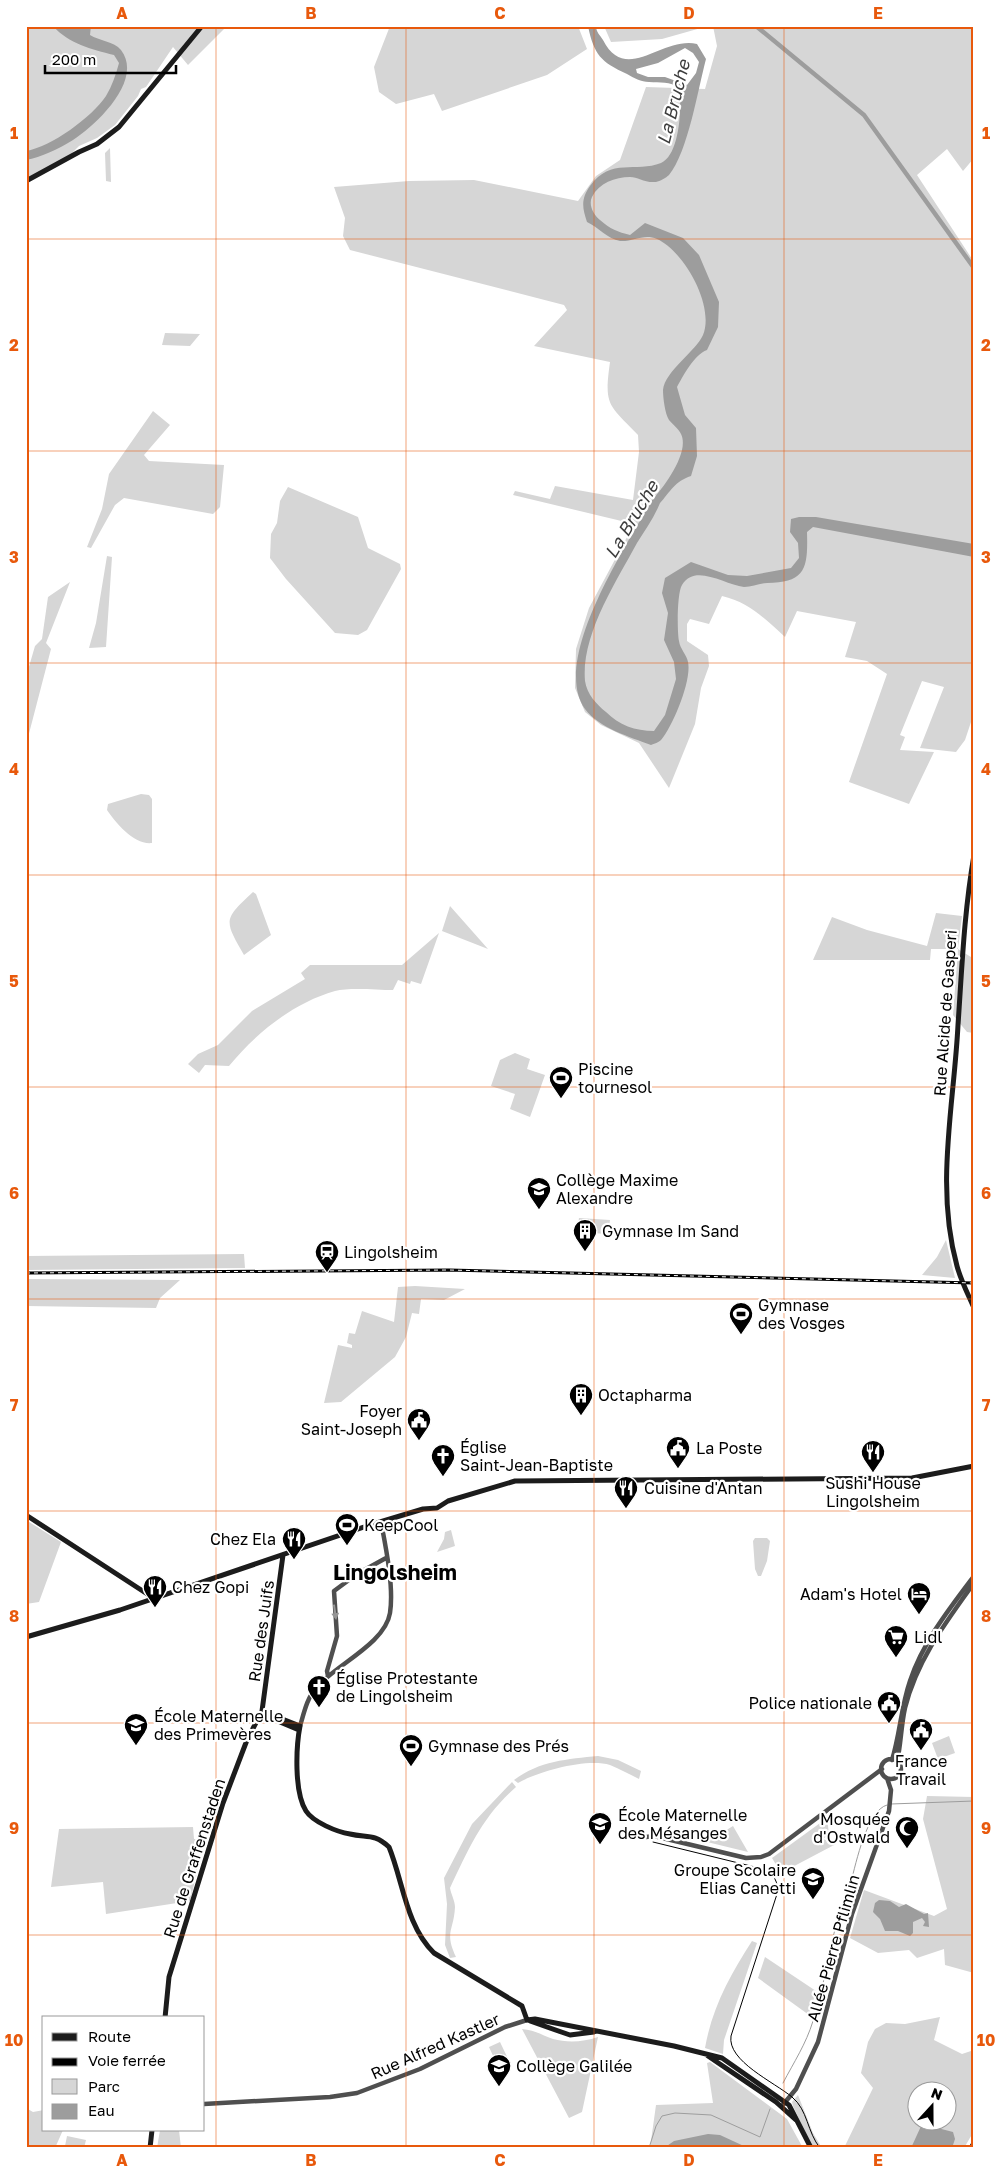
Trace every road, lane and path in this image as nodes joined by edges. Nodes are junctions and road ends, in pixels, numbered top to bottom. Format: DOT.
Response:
graph roads {
  1 [pos="202,26"];
  2 [pos="26,182"];
  3 [pos="974,855"];
  4 [pos="974,1308"];
  5 [pos="974,1466"];
  6 [pos="27,1515"];
  7 [pos="381,1522"];
  8 [pos="283,1555"];
  9 [pos="386,1558"];
  10 [pos="974,1576"];
  11 [pos="974,1583"];
  12 [pos="157,1598"];
  13 [pos="26,1637"];
  14 [pos="328,1676"];
  15 [pos="904,1706"];
  16 [pos="262,1713"];
  17 [pos="299,1728"];
  18 [pos="892,1760"];
  19 [pos="898,1762"];
  20 [pos="882,1769"];
  21 [pos="873,1776"];
  22 [pos="886,1777"];
  23 [pos="896,1778"];
  24 [pos="891,1790"];
  25 [pos="646,1837"];
  26 [pos="165,2016"];
  27 [pos="527,2020"];
  28 [pos="205,2104"];
  29 [pos="784,2104"];
  30 [pos="152,2132"];
  31 [pos="150,2148"];
  32 [pos="811,2148"];
  1 -- 2 [label="main road"];
  3 -- 4 [label="main road, Rue Alcide de Gasperi"];
  5 -- 7 [label="main road"];
  6 -- 12 [label="main road"];
  7 -- 8 [label="main road"];
  7 -- 9 [label="street"];
  8 -- 12 [label="main road"];
  8 -- 16 [label="main road, Rue des Juifs"];
  9 -- 14 [label="street"];
  9 -- 14 [label="street, one-way"];
  10 -- 15 [label="street"];
  11 -- 15 [label="street"];
  12 -- 13 [label="main road"];
  14 -- 17 [label="street"];
  15 -- 18 [label="street"];
  15 -- 19 [label="street"];
  16 -- 17 [label="main road"];
  16 -- 26 [label="main road, Rue de Graffenstaden"];
  17 -- 27 [label="main road"];
  18 -- 19 [label="street"];
  18 -- 20 [label="street"];
  19 -- 23 [label="street"];
  20 -- 21 [label="street"];
  20 -- 22 [label="street"];
  21 -- 22 [label="street"];
  21 -- 25 [label="street"];
  22 -- 23 [label="street"];
  22 -- 24 [label="street, Allée Pierre Pflimlin"];
  23 -- 24 [label="street, Allée Pierre Pflimlin"];
  24 -- 29 [label="street, Allée Pierre Pflimlin"];
  27 -- 28 [label="street, Rue Alfred Kastler"];
  27 -- 29 [label="main road"];
  29 -- 32 [label="main road"];
  30 -- 31 [label="main road"];
}
